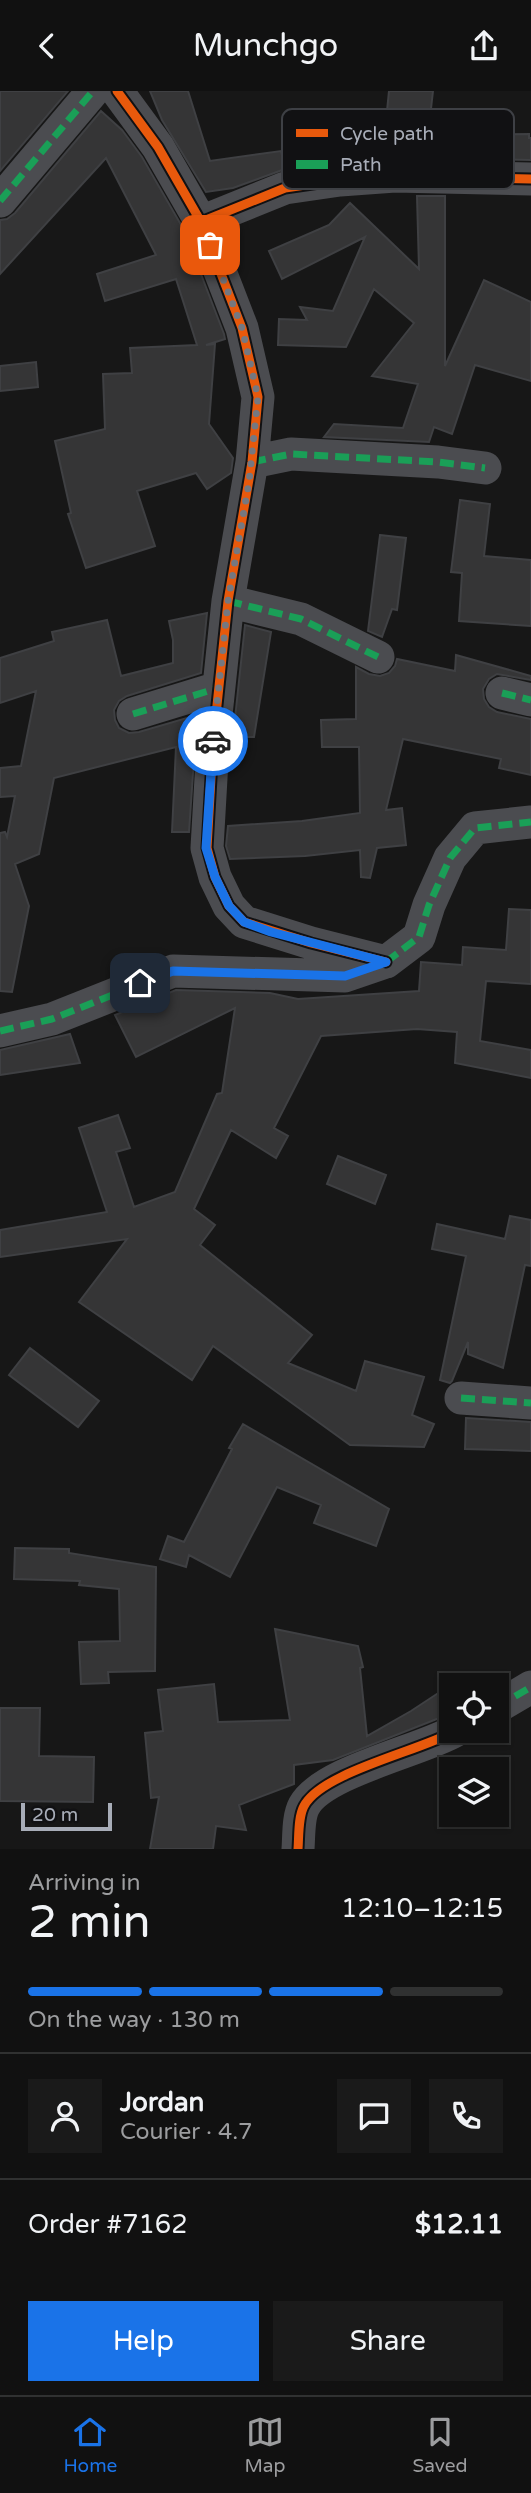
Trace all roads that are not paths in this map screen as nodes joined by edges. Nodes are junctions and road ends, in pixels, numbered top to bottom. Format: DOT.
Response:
graph roads {
  1 [pos="93,91"];
  2 [pos="117,91"];
  3 [pos="283,189"];
  4 [pos="0,201"];
  5 [pos="201,222"];
  6 [pos="252,462"];
  7 [pos="485,468"];
  8 [pos="228,601"];
  9 [pos="378,657"];
  10 [pos="218,688"];
  11 [pos="133,714"];
  12 [pos="531,822"];
  13 [pos="386,962"];
  14 [pos="0,1031"];
  15 [pos="461,1398"];
  16 [pos="531,1403"];
  17 [pos="531,1687"];
  18 [pos="509,1700"];
  19 [pos="439,1739"];
  20 [pos="298,1849"];
  1 -- 4 [label="street"];
  2 -- 5 [label="street"];
  3 -- 5 [label="street"];
  5 -- 6 [label="street"];
  6 -- 7 [label="street"];
  6 -- 8 [label="street"];
  8 -- 9 [label="street"];
  8 -- 10 [label="street"];
  10 -- 11 [label="street"];
  10 -- 13 [label="street"];
  12 -- 13 [label="street"];
  13 -- 14 [label="street"];
  15 -- 16 [label="street"];
  17 -- 18 [label="street"];
  19 -- 20 [label="street"];
}
